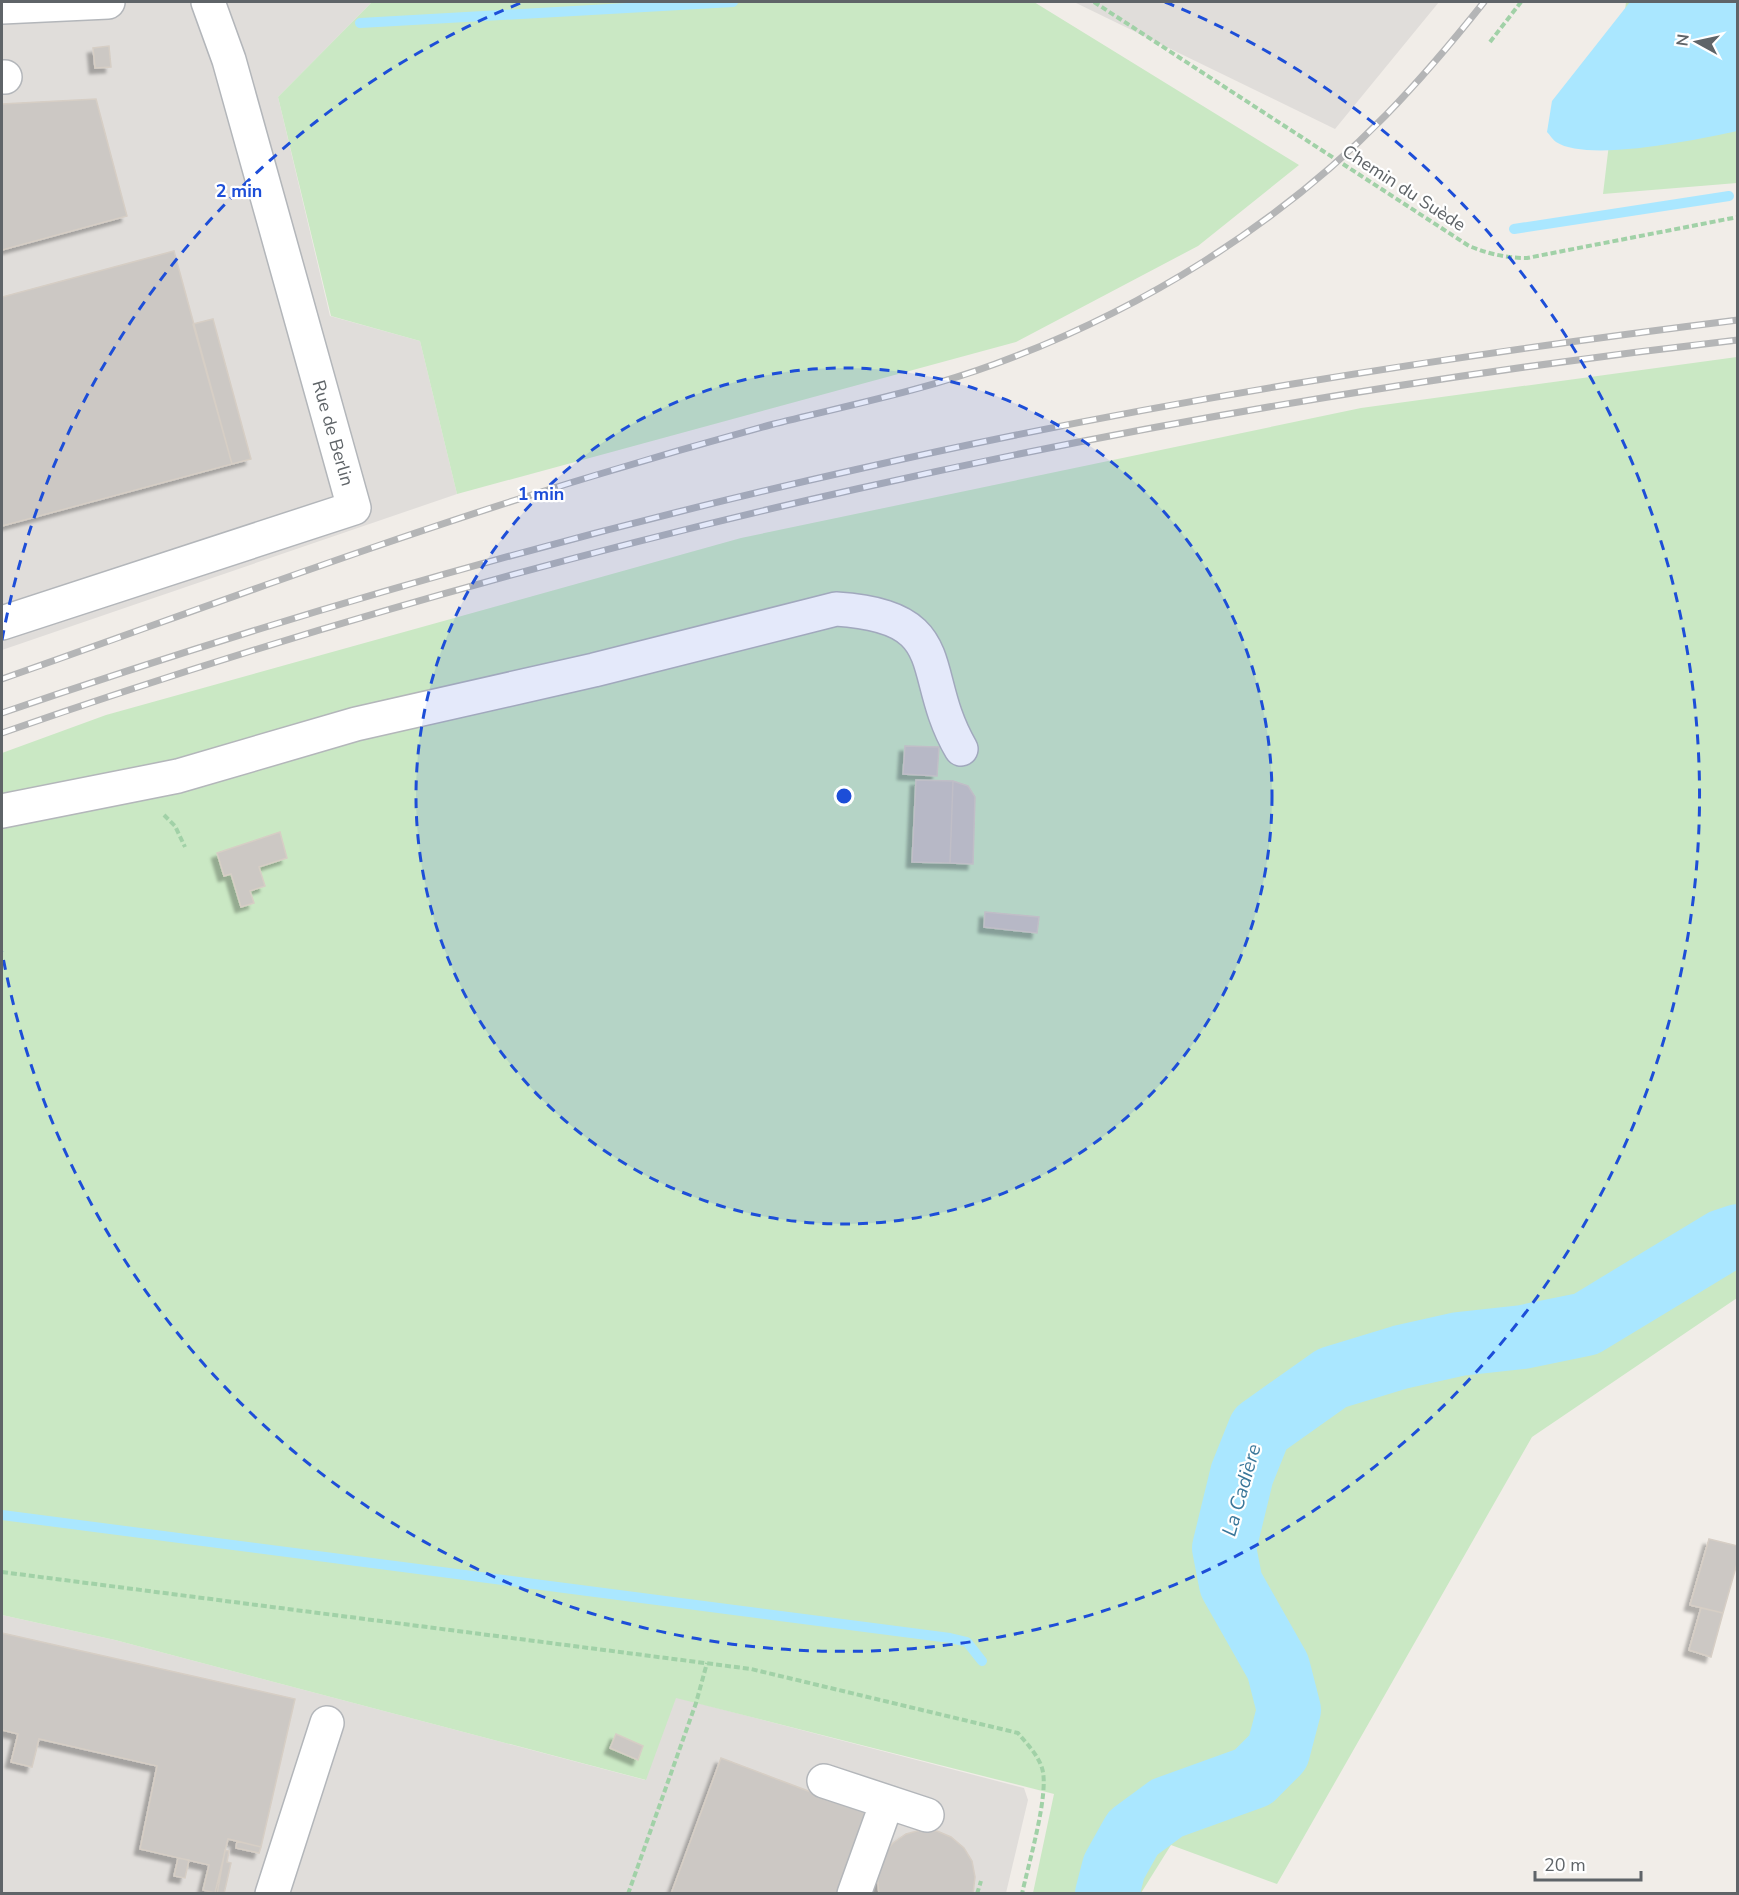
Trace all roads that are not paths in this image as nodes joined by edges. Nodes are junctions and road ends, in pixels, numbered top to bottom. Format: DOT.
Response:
graph roads {
  1 [pos="108,2"];
  2 [pos="208,2"];
  3 [pos="2,7"];
  4 [pos="2,623"];
  5 [pos="961,749"];
  6 [pos="2,811"];
  7 [pos="327,1723"];
  8 [pos="824,1781"];
  9 [pos="887,1802"];
  10 [pos="927,1815"];
  11 [pos="272,1893"];
  12 [pos="854,1893"];
  1 -- 3 [label="street"];
  2 -- 4 [label="street, Rue de Berlin"];
  5 -- 6 [label="street"];
  7 -- 11 [label="street"];
  8 -- 9 [label="street"];
  9 -- 10 [label="street"];
  9 -- 12 [label="street"];
}
